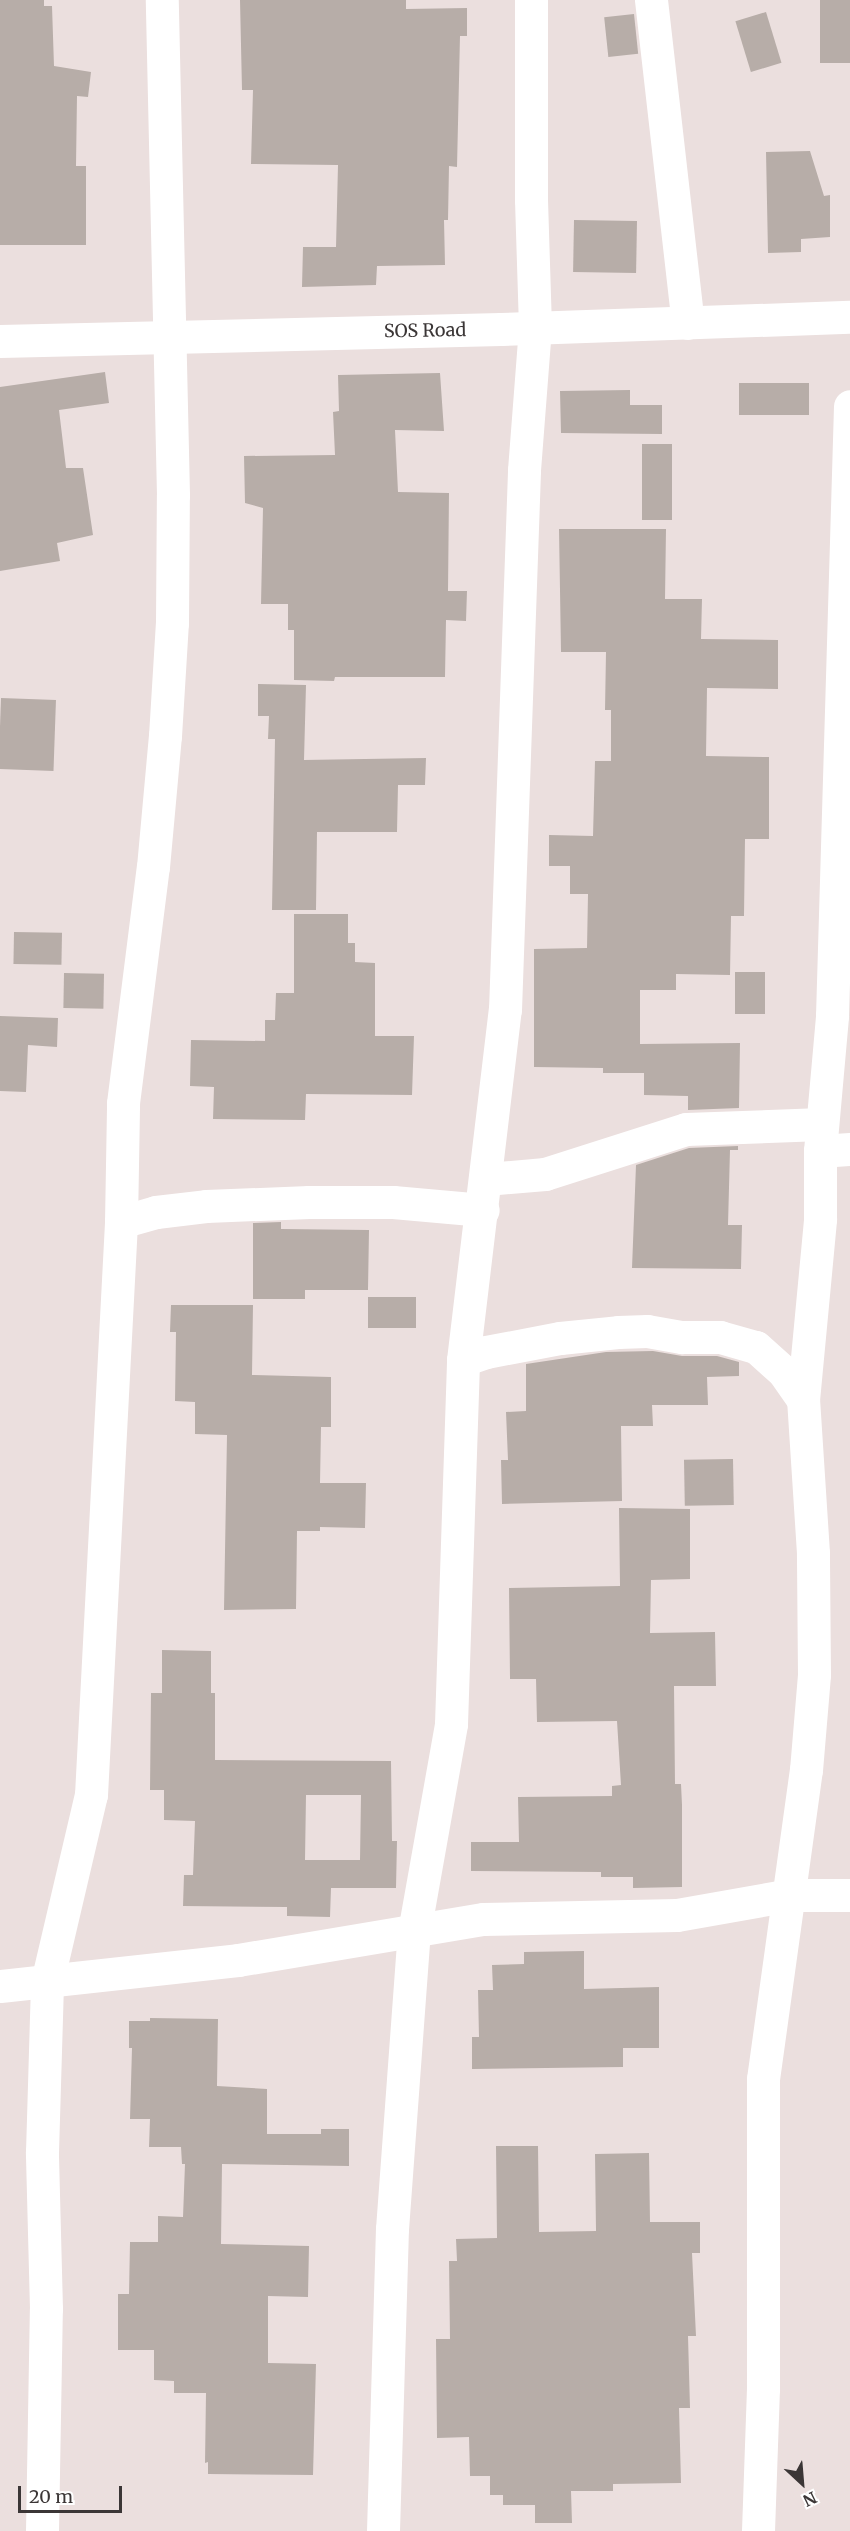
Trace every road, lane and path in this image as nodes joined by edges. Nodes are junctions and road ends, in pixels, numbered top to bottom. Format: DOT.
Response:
graph roads {
  1 [pos="162,0"];
  2 [pos="531,0"];
  3 [pos="651,0"];
  4 [pos="850,316"];
  5 [pos="688,323"];
  6 [pos="535,327"];
  7 [pos="168,337"];
  8 [pos="0,341"];
  9 [pos="850,406"];
  10 [pos="831,1141"];
  11 [pos="484,1195"];
  12 [pos="120,1222"];
  13 [pos="463,1360"];
  14 [pos="803,1400"];
  15 [pos="790,1895"];
  16 [pos="850,1895"];
  17 [pos="414,1932"];
  18 [pos="46,1982"];
  19 [pos="0,1986"];
  20 [pos="42,2531"];
  21 [pos="383,2531"];
  22 [pos="759,2531"];
  1 -- 7 [label="street"];
  2 -- 6 [label="street"];
  3 -- 5 [label="street"];
  4 -- 5 [label="street, SOS Road"];
  5 -- 6 [label="street, SOS Road"];
  6 -- 7 [label="street, SOS Road"];
  6 -- 11 [label="street"];
  7 -- 8 [label="street, SOS Road"];
  7 -- 12 [label="street"];
  9 -- 10 [label="street"];
  10 -- 11 [label="street"];
  10 -- 14 [label="street"];
  11 -- 12 [label="street"];
  11 -- 13 [label="street"];
  12 -- 18 [label="street"];
  13 -- 14 [label="street"];
  13 -- 17 [label="street"];
  14 -- 15 [label="street"];
  15 -- 16 [label="street"];
  15 -- 17 [label="street"];
  15 -- 22 [label="street"];
  17 -- 18 [label="street"];
  17 -- 21 [label="street"];
  18 -- 19 [label="street"];
  18 -- 20 [label="street"];
}
